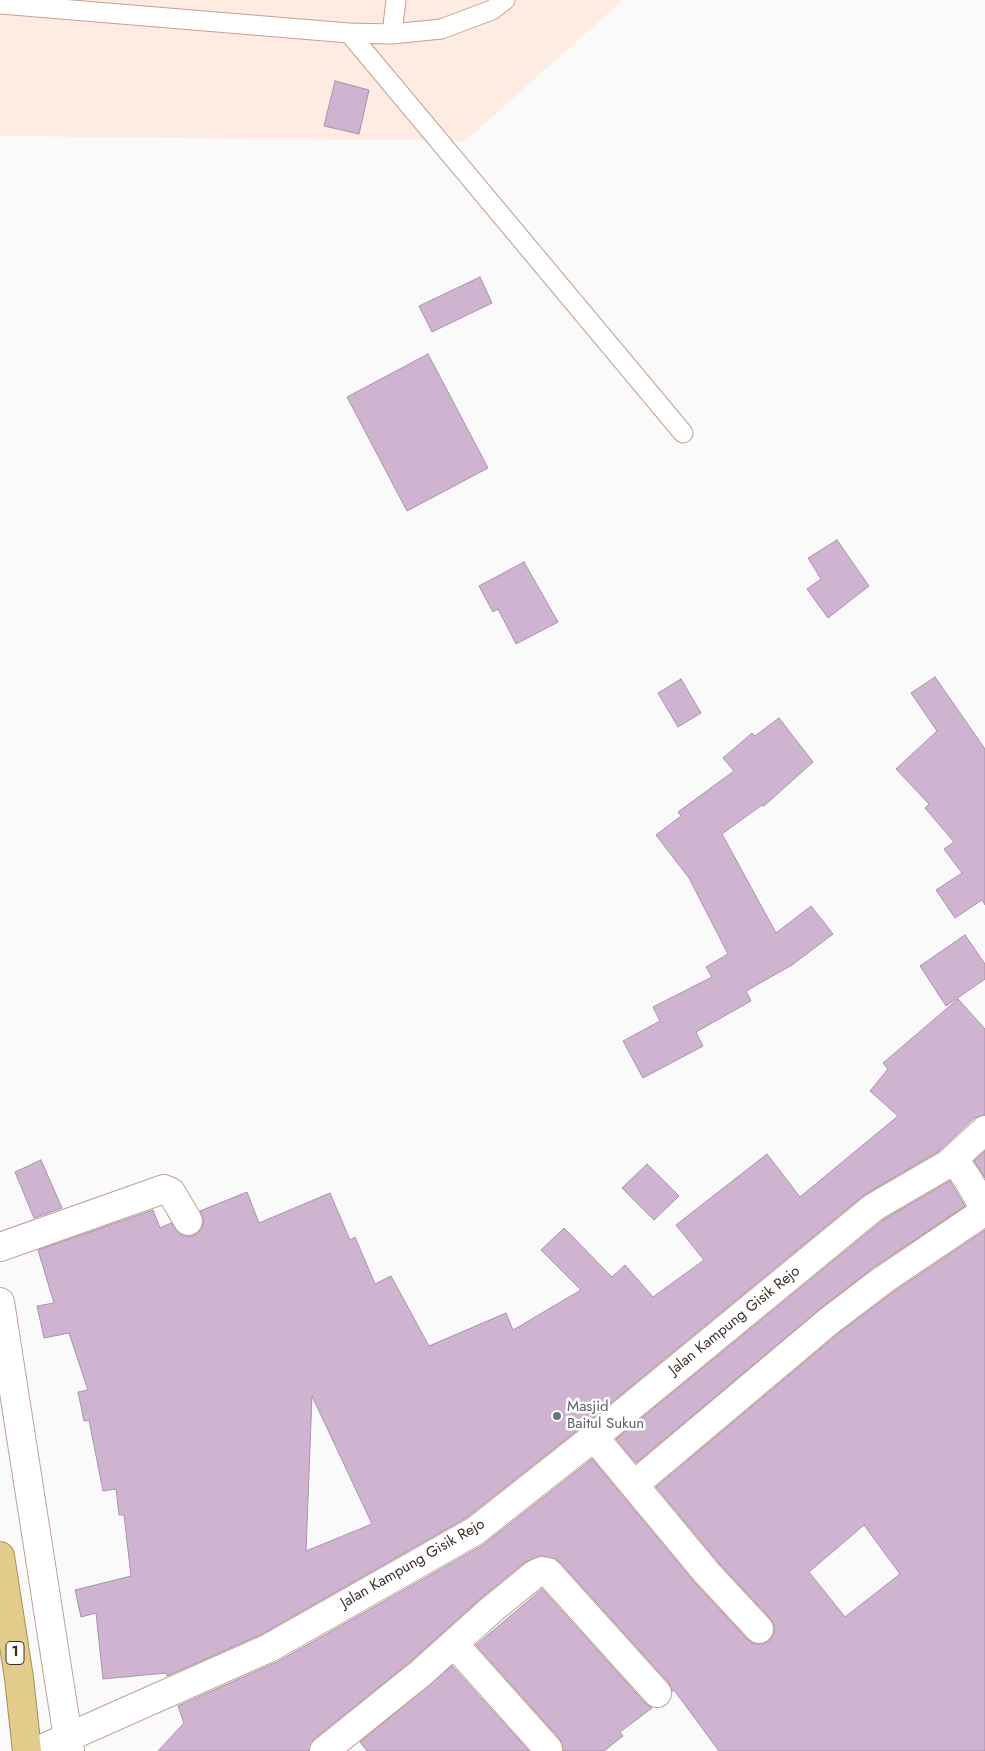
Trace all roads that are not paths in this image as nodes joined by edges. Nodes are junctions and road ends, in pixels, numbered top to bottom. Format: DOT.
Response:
graph roads {
  1 [pos="396,0"];
  2 [pos="505,0"];
  3 [pos="0,4"];
  4 [pos="349,33"];
  5 [pos="392,34"];
  6 [pos="683,433"];
  7 [pos="985,1130"];
  8 [pos="954,1160"];
  9 [pos="985,1210"];
  10 [pos="188,1221"];
  11 [pos="0,1247"];
  12 [pos="0,1302"];
  13 [pos="594,1437"];
  14 [pos="634,1485"];
  15 [pos="0,1556"];
  16 [pos="759,1629"];
  17 [pos="454,1644"];
  18 [pos="657,1693"];
  19 [pos="69,1744"];
  20 [pos="548,1749"];
  21 [pos="27,1751"];
  22 [pos="37,1751"];
  23 [pos="324,1751"];
  1 -- 5 [label="lane"];
  2 -- 5 [label="lane"];
  3 -- 4 [label="lane"];
  4 -- 5 [label="lane"];
  4 -- 6 [label="lane"];
  7 -- 8 [label="street, Jalan Kampung Gisik Rejo"];
  8 -- 9 [label="street"];
  8 -- 13 [label="street, Jalan Kampung Gisik Rejo"];
  9 -- 14 [label="street"];
  10 -- 11 [label="street"];
  12 -- 19 [label="street"];
  13 -- 14 [label="street"];
  13 -- 19 [label="street, Jalan Kampung Gisik Rejo"];
  14 -- 16 [label="street"];
  15 -- 21 [label="highway, 1"];
  17 -- 18 [label="street"];
  17 -- 20 [label="street"];
  17 -- 23 [label="street"];
  19 -- 22 [label="street, Jalan Kampung Gisik Rejo"];
}
